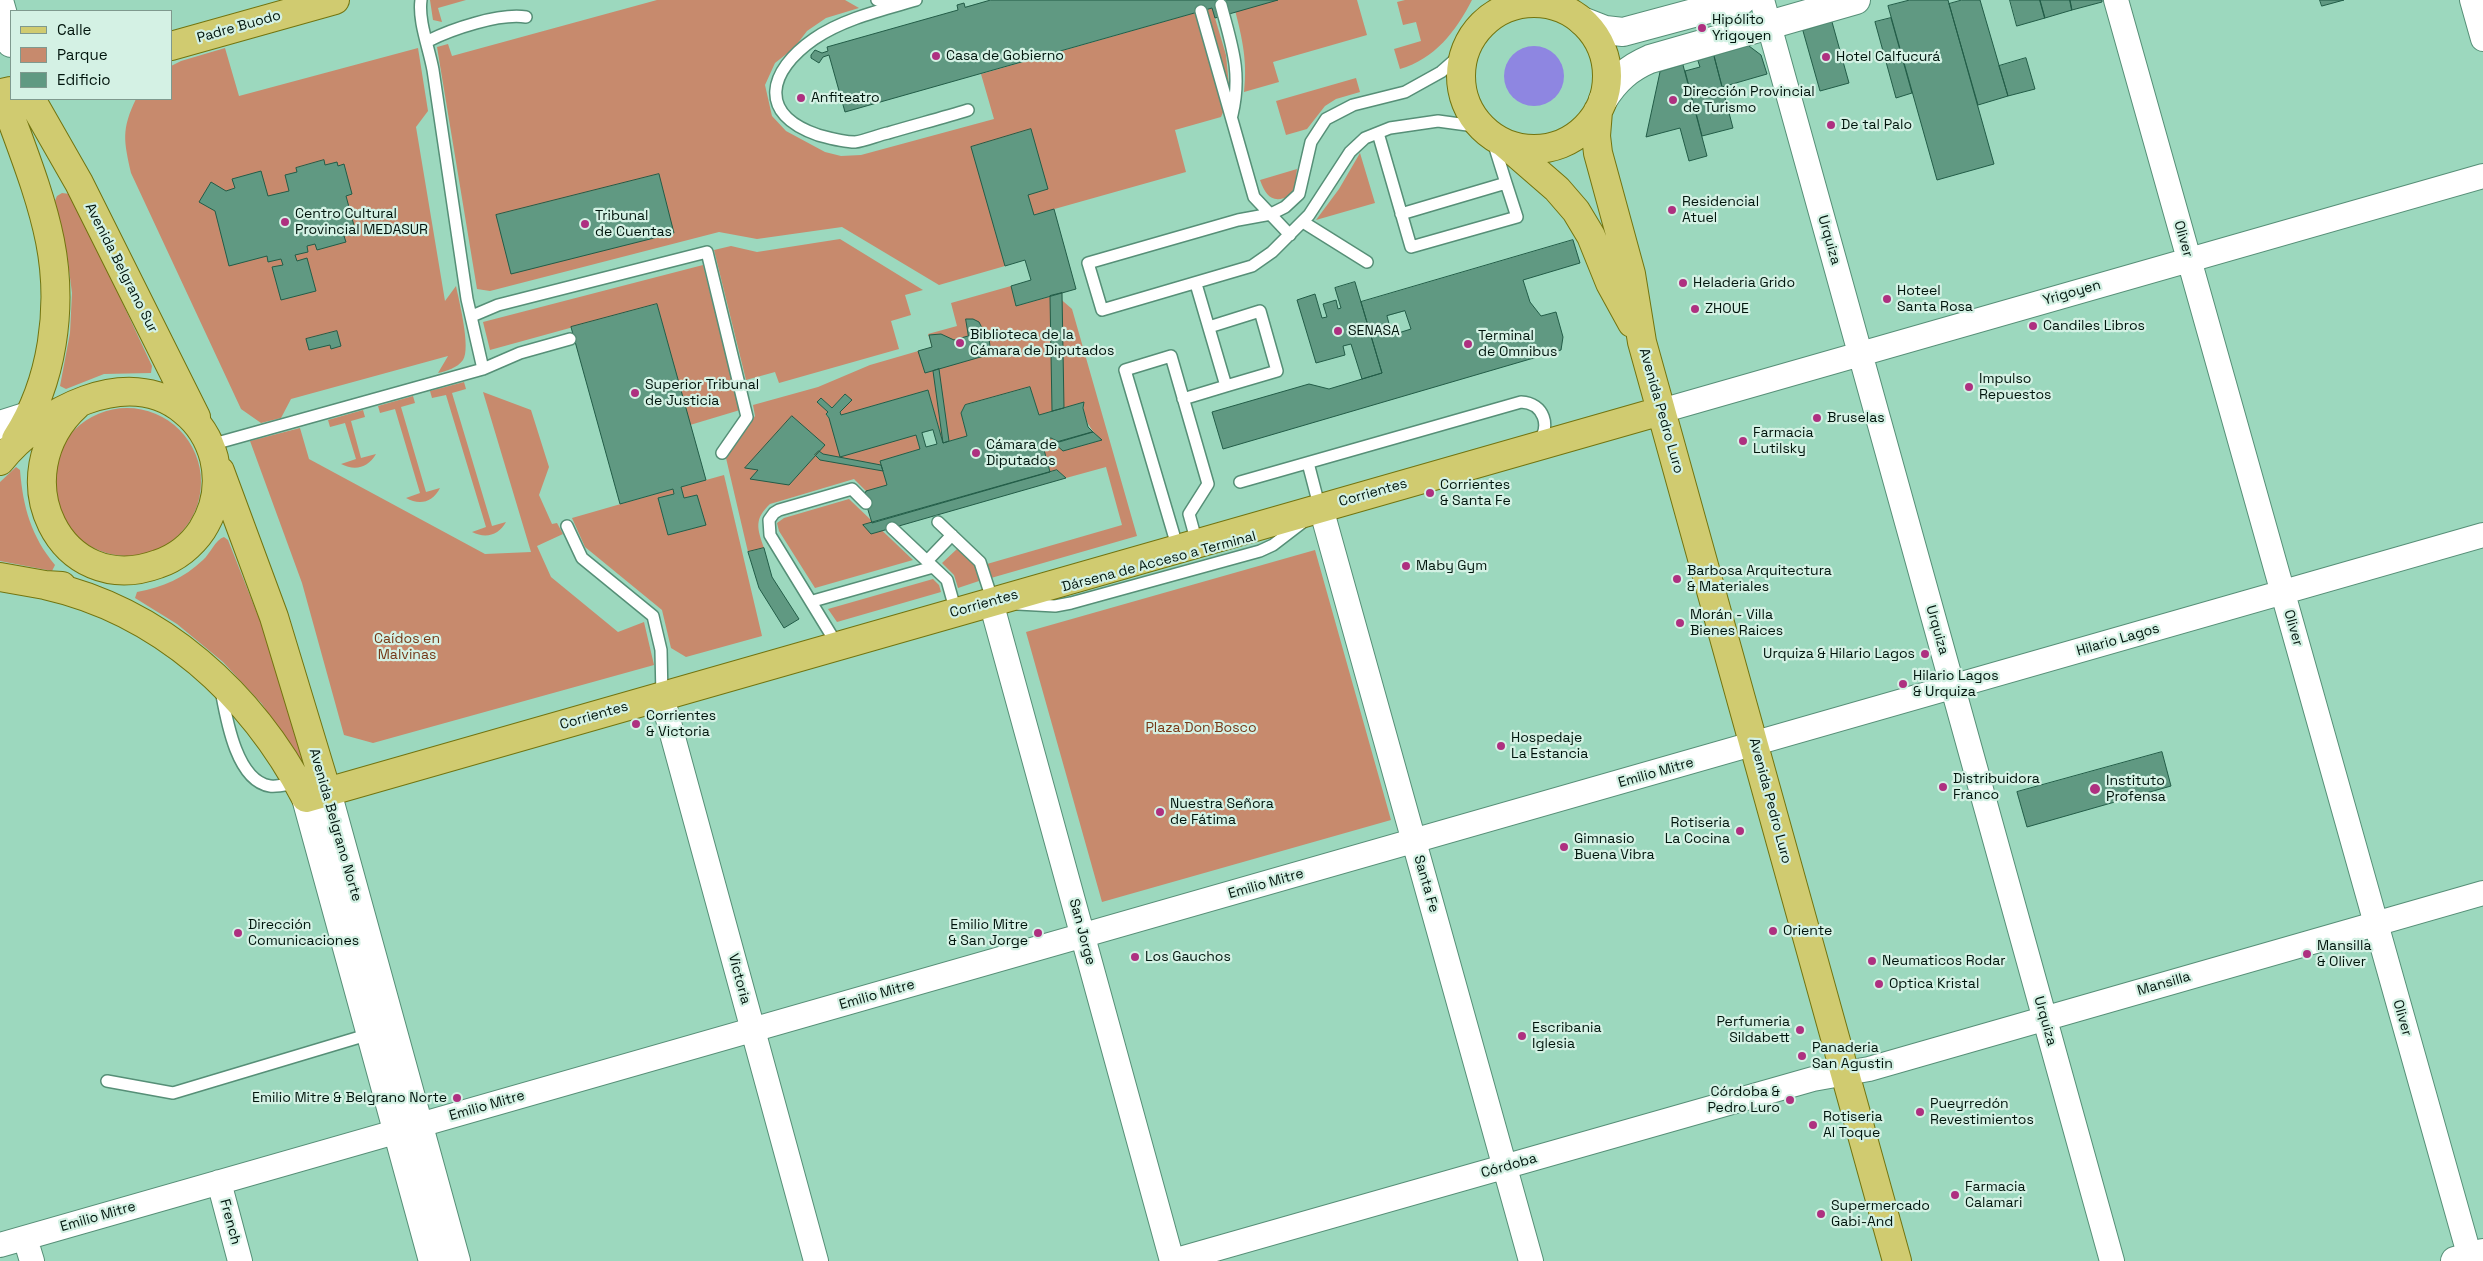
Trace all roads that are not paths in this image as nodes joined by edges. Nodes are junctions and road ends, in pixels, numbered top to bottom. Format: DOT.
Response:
graph roads {
  1 [pos="335,0"];
  2 [pos="421,0"];
  3 [pos="877,0"];
  4 [pos="916,0"];
  5 [pos="1486,0"];
  6 [pos="1742,0"];
  7 [pos="1856,0"];
  8 [pos="2116,0"];
  9 [pos="2472,0"];
  10 [pos="0,4"];
  11 [pos="899,5"];
  12 [pos="1221,5"];
  13 [pos="1201,11"];
  14 [pos="1573,11"];
  15 [pos="1765,13"];
  16 [pos="526,17"];
  17 [pos="10,39"];
  18 [pos="2483,39"];
  19 [pos="428,41"];
  20 [pos="172,46"];
  21 [pos="1468,46"];
  22 [pos="3,91"];
  23 [pos="32,100"];
  24 [pos="1600,105"];
  25 [pos="968,110"];
  26 [pos="1231,117"];
  27 [pos="1378,133"];
  28 [pos="1491,134"];
  29 [pos="2483,176"];
  30 [pos="1506,183"];
  31 [pos="1271,214"];
  32 [pos="1401,214"];
  33 [pos="1302,222"];
  34 [pos="1290,235"];
  35 [pos="2189,260"];
  36 [pos="1367,262"];
  37 [pos="1196,284"];
  38 [pos="472,316"];
  39 [pos="1209,327"];
  40 [pos="570,339"];
  41 [pos="1642,342"];
  42 [pos="1860,354"];
  43 [pos="483,369"];
  44 [pos="1226,386"];
  45 [pos="1184,399"];
  46 [pos="77,405"];
  47 [pos="1661,411"];
  48 [pos="34,420"];
  49 [pos="3,445"];
  50 [pos="210,445"];
  51 [pos="1530,448"];
  52 [pos="722,454"];
  53 [pos="1308,463"];
  54 [pos="37,467"];
  55 [pos="1240,482"];
  56 [pos="866,503"];
  57 [pos="1321,508"];
  58 [pos="938,522"];
  59 [pos="567,526"];
  60 [pos="892,528"];
  61 [pos="952,535"];
  62 [pos="2483,535"];
  63 [pos="57,538"];
  64 [pos="1188,546"];
  65 [pos="930,564"];
  66 [pos="151,567"];
  67 [pos="0,577"];
  68 [pos="95,582"];
  69 [pos="44,585"];
  70 [pos="2283,593"];
  71 [pos="813,602"];
  72 [pos="992,602"];
  73 [pos="956,612"];
  74 [pos="129,615"];
  75 [pos="838,646"];
  76 [pos="219,681"];
  77 [pos="1953,688"];
  78 [pos="662,696"];
  79 [pos="1754,744"];
  80 [pos="310,791"];
  81 [pos="1414,842"];
  82 [pos="2483,893"];
  83 [pos="2376,924"];
  84 [pos="1083,936"];
  85 [pos="2045,1018"];
  86 [pos="753,1030"];
  87 [pos="381,1031"];
  88 [pos="1845,1073"];
  89 [pos="107,1082"];
  90 [pos="408,1129"];
  91 [pos="1505,1167"];
  92 [pos="219,1182"];
  93 [pos="25,1238"];
  94 [pos="0,1245"];
  95 [pos="2470,1258"];
  96 [pos="32,1261"];
  97 [pos="240,1261"];
  98 [pos="433,1261"];
  99 [pos="456,1261"];
  100 [pos="816,1261"];
  101 [pos="1172,1261"];
  102 [pos="1531,1261"];
  103 [pos="1897,1261"];
  104 [pos="2112,1261"];
  1 -- 20 [label="main road, Padre Buodo"];
  2 -- 19 [label="lane"];
  3 -- 11 [label="lane"];
  4 -- 11 [label="lane"];
  5 -- 21 [label="main road"];
  6 -- 14 [label="main road"];
  7 -- 15 [label="main road"];
  8 -- 35 [label="street, Oliver"];
  9 -- 18 [label="street"];
  10 -- 17 [label="main road"];
  11 -- 25 [label="lane"];
  12 -- 26 [label="lane"];
  13 -- 26 [label="lane"];
  14 -- 21 [label="main road"];
  14 -- 24 [label="main road"];
  15 -- 24 [label="main road"];
  15 -- 42 [label="street, Urquiza"];
  16 -- 19 [label="lane"];
  19 -- 38 [label="lane"];
  21 -- 28 [label="main road"];
  21 -- 31 [label="lane"];
  22 -- 48 [label="main road"];
  23 -- 50 [label="main road, Avenida Belgrano Sur"];
  24 -- 28 [label="main road"];
  24 -- 41 [label="main road, Avenida Pedro Luro"];
  26 -- 31 [label="lane"];
  27 -- 28 [label="lane"];
  27 -- 32 [label="lane"];
  27 -- 33 [label="lane"];
  28 -- 30 [label="lane"];
  28 -- 41 [label="main road, Avenida Pedro Luro"];
  29 -- 35 [label="street, Yrigoyen"];
  30 -- 32 [label="lane"];
  30 -- 32 [label="lane"];
  31 -- 34 [label="lane"];
  31 -- 37 [label="lane"];
  33 -- 34 [label="lane"];
  33 -- 36 [label="lane"];
  34 -- 37 [label="lane"];
  35 -- 42 [label="street, Yrigoyen"];
  35 -- 70 [label="street, Oliver"];
  37 -- 39 [label="lane"];
  38 -- 43 [label="lane"];
  38 -- 52 [label="lane"];
  39 -- 44 [label="lane"];
  39 -- 44 [label="lane"];
  40 -- 43 [label="lane"];
  41 -- 47 [label="main road, Avenida Pedro Luro"];
  42 -- 47 [label="street, Yrigoyen"];
  42 -- 77 [label="street, Urquiza"];
  43 -- 50 [label="lane"];
  44 -- 45 [label="lane"];
  45 -- 64 [label="lane"];
  45 -- 64 [label="lane"];
  46 -- 48 [label="main road"];
  46 -- 50 [label="main road"];
  46 -- 54 [label="main road"];
  47 -- 51 [label="main road, Corrientes"];
  47 -- 79 [label="main road, Avenida Pedro Luro"];
  48 -- 49 [label="main road"];
  48 -- 54 [label="main road"];
  50 -- 66 [label="main road"];
  50 -- 80 [label="main road, Avenida Belgrano Norte"];
  51 -- 53 [label="lane"];
  51 -- 57 [label="main road, Corrientes"];
  53 -- 55 [label="lane"];
  53 -- 57 [label="lane"];
  54 -- 63 [label="main road"];
  56 -- 71 [label="lane"];
  57 -- 64 [label="main road, Corrientes"];
  57 -- 72 [label="lane, Dársena de Acceso a Terminal"];
  57 -- 81 [label="street, Santa Fe"];
  58 -- 61 [label="lane"];
  59 -- 78 [label="lane"];
  60 -- 65 [label="lane"];
  61 -- 65 [label="lane"];
  61 -- 72 [label="lane"];
  62 -- 70 [label="street, Hilario Lagos"];
  63 -- 66 [label="main road"];
  63 -- 68 [label="main road, Avenida Belgrano Norte"];
  64 -- 72 [label="main road, Corrientes"];
  65 -- 71 [label="lane"];
  65 -- 73 [label="lane"];
  66 -- 68 [label="main road"];
  67 -- 69 [label="main road"];
  68 -- 69 [label="main road"];
  68 -- 74 [label="main road, Avenida Belgrano Norte"];
  69 -- 74 [label="main road, Avenida Belgrano Norte"];
  70 -- 77 [label="street, Hilario Lagos"];
  70 -- 83 [label="street, Oliver"];
  71 -- 75 [label="lane"];
  72 -- 73 [label="main road, Corrientes"];
  72 -- 84 [label="street, San Jorge"];
  73 -- 75 [label="main road, Corrientes"];
  74 -- 76 [label="main road, Avenida Belgrano Norte"];
  75 -- 78 [label="main road, Corrientes"];
  76 -- 80 [label="main road, Avenida Belgrano Norte"];
  76 -- 80 [label="lane"];
  77 -- 79 [label="street, Hilario Lagos"];
  77 -- 85 [label="street, Urquiza"];
  78 -- 80 [label="main road, Corrientes"];
  78 -- 86 [label="street, Victoria"];
  79 -- 81 [label="street, Emilio Mitre"];
  79 -- 88 [label="main road, Avenida Pedro Luro"];
  80 -- 87 [label="main road, Avenida Belgrano Norte"];
  81 -- 84 [label="street, Emilio Mitre"];
  81 -- 91 [label="street, Santa Fe"];
  82 -- 83 [label="street, Mansilla"];
  83 -- 85 [label="street, Mansilla"];
  83 -- 95 [label="street, Oliver"];
  84 -- 86 [label="street, Emilio Mitre"];
  84 -- 101 [label="street, San Jorge"];
  85 -- 88 [label="street, Mansilla"];
  85 -- 104 [label="street, Urquiza"];
  86 -- 90 [label="street, Emilio Mitre"];
  86 -- 100 [label="street, Victoria"];
  87 -- 89 [label="lane"];
  87 -- 90 [label="main road, Avenida Belgrano Norte"];
  88 -- 91 [label="street, Córdoba"];
  88 -- 103 [label="main road, Avenida Pedro Luro"];
  90 -- 92 [label="street, Emilio Mitre"];
  90 -- 98 [label="main road, Avenida Belgrano Norte"];
  90 -- 99 [label="main road, Avenida Belgrano Norte"];
  91 -- 101 [label="street, Córdoba"];
  91 -- 102 [label="street, Santa Fe"];
  92 -- 93 [label="street, Emilio Mitre"];
  92 -- 97 [label="street, French"];
  93 -- 94 [label="street, Emilio Mitre"];
  93 -- 96 [label="street"];
}
